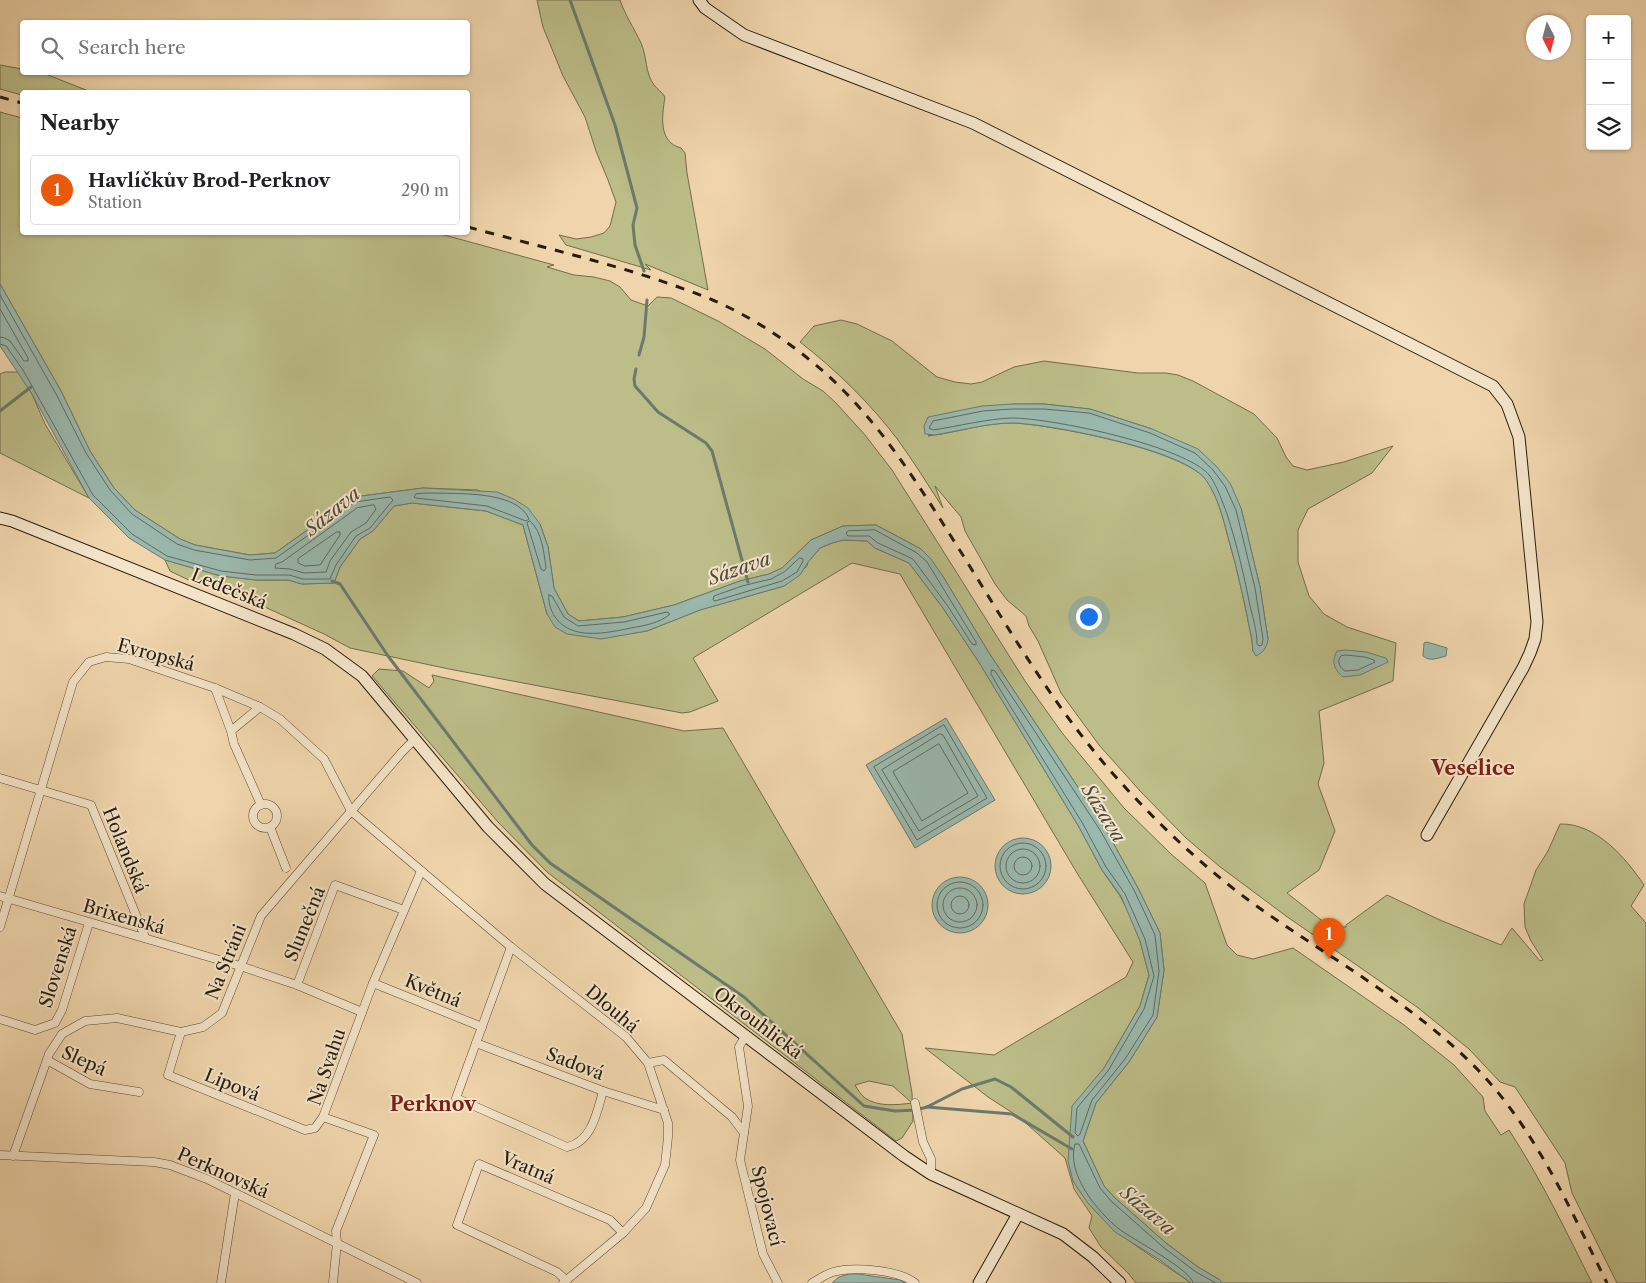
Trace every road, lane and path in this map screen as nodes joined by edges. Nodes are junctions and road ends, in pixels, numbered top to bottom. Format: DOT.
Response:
graph roads {
  1 [pos="699,0"];
  2 [pos="0,518"];
  3 [pos="215,688"];
  4 [pos="260,707"];
  5 [pos="231,731"];
  6 [pos="415,739"];
  7 [pos="0,778"];
  8 [pos="41,791"];
  9 [pos="261,804"];
  10 [pos="351,811"];
  11 [pos="270,827"];
  12 [pos="1427,835"];
  13 [pos="286,868"];
  14 [pos="421,871"];
  15 [pos="0,896"];
  16 [pos="8,899"];
  17 [pos="404,910"];
  18 [pos="89,923"];
  19 [pos="0,927"];
  20 [pos="145,937"];
  21 [pos="511,947"];
  22 [pos="240,966"];
  23 [pos="373,983"];
  24 [pos="296,985"];
  25 [pos="362,1012"];
  26 [pos="0,1019"];
  27 [pos="482,1027"];
  28 [pos="181,1032"];
  29 [pos="746,1035"];
  30 [pos="476,1043"];
  31 [pos="47,1060"];
  32 [pos="648,1063"];
  33 [pos="604,1091"];
  34 [pos="139,1092"];
  35 [pos="915,1103"];
  36 [pos="664,1110"];
  37 [pos="323,1117"];
  38 [pos="744,1133"];
  39 [pos="0,1155"];
  40 [pos="13,1156"];
  41 [pos="931,1174"];
  42 [pos="236,1193"];
  43 [pos="1018,1214"];
  44 [pos="624,1233"];
  45 [pos="337,1243"];
  46 [pos="564,1281"];
  47 [pos="221,1283"];
  48 [pos="332,1283"];
  49 [pos="417,1283"];
  50 [pos="778,1283"];
  51 [pos="812,1283"];
  52 [pos="915,1283"];
  53 [pos="979,1283"];
  54 [pos="1120,1283"];
  1 -- 12 [label="street"];
  2 -- 6 [label="street, Ledečská"];
  3 -- 4 [label="street, Evropská"];
  3 -- 5 [label="street"];
  3 -- 8 [label="street, Evropská"];
  4 -- 5 [label="street"];
  4 -- 10 [label="street, Evropská"];
  5 -- 9 [label="street"];
  6 -- 10 [label="street, Na Stráni"];
  6 -- 29 [label="street, Okrouhlická"];
  7 -- 8 [label="street, Holandská"];
  8 -- 16 [label="street, Evropská"];
  8 -- 20 [label="street, Holandská"];
  9 -- 11 [label="street"];
  9 -- 11 [label="street"];
  10 -- 14 [label="street, Dlouhá"];
  10 -- 22 [label="street, Na Stráni"];
  11 -- 13 [label="street"];
  14 -- 17 [label="street, Na Svahu"];
  14 -- 21 [label="street, Dlouhá"];
  15 -- 16 [label="street, Brixenská"];
  16 -- 18 [label="street, Brixenská"];
  16 -- 19 [label="street, Evropská"];
  17 -- 23 [label="street, Na Svahu"];
  17 -- 24 [label="street, Slunečná"];
  18 -- 20 [label="street, Brixenská"];
  18 -- 26 [label="street, Slovenská"];
  20 -- 22 [label="street, Brixenská"];
  21 -- 27 [label="street"];
  21 -- 32 [label="street, Dlouhá"];
  22 -- 24 [label="street, Brixenská"];
  22 -- 28 [label="street, Na Stráni"];
  23 -- 25 [label="street, Na Svahu"];
  23 -- 27 [label="street, Květná"];
  24 -- 25 [label="street, Brixenská"];
  25 -- 37 [label="street, Na Svahu"];
  27 -- 30 [label="street"];
  28 -- 31 [label="street, Na Stráni"];
  28 -- 37 [label="street, Lipová"];
  29 -- 38 [label="street, Spojovací"];
  29 -- 41 [label="street, Okrouhlická"];
  30 -- 33 [label="street, Sadová"];
  30 -- 33 [label="street"];
  31 -- 34 [label="street, Slepá"];
  31 -- 40 [label="street, Na Stráni"];
  32 -- 36 [label="street, Dlouhá"];
  32 -- 38 [label="street"];
  33 -- 36 [label="street, Sadová"];
  35 -- 41 [label="street"];
  36 -- 44 [label="street, Dlouhá"];
  37 -- 45 [label="street, Na Svahu"];
  38 -- 50 [label="street, Spojovací"];
  39 -- 40 [label="street, Perknovská"];
  40 -- 42 [label="street, Perknovská"];
  41 -- 43 [label="street, Okrouhlická"];
  42 -- 45 [label="street, Perknovská"];
  42 -- 47 [label="street"];
  43 -- 53 [label="street"];
  43 -- 54 [label="street, Okrouhlická"];
  44 -- 46 [label="street, Dlouhá"];
  44 -- 46 [label="street, Vratná"];
  45 -- 48 [label="street"];
  45 -- 49 [label="street, Perknovská"];
  51 -- 52 [label="street"];
}
